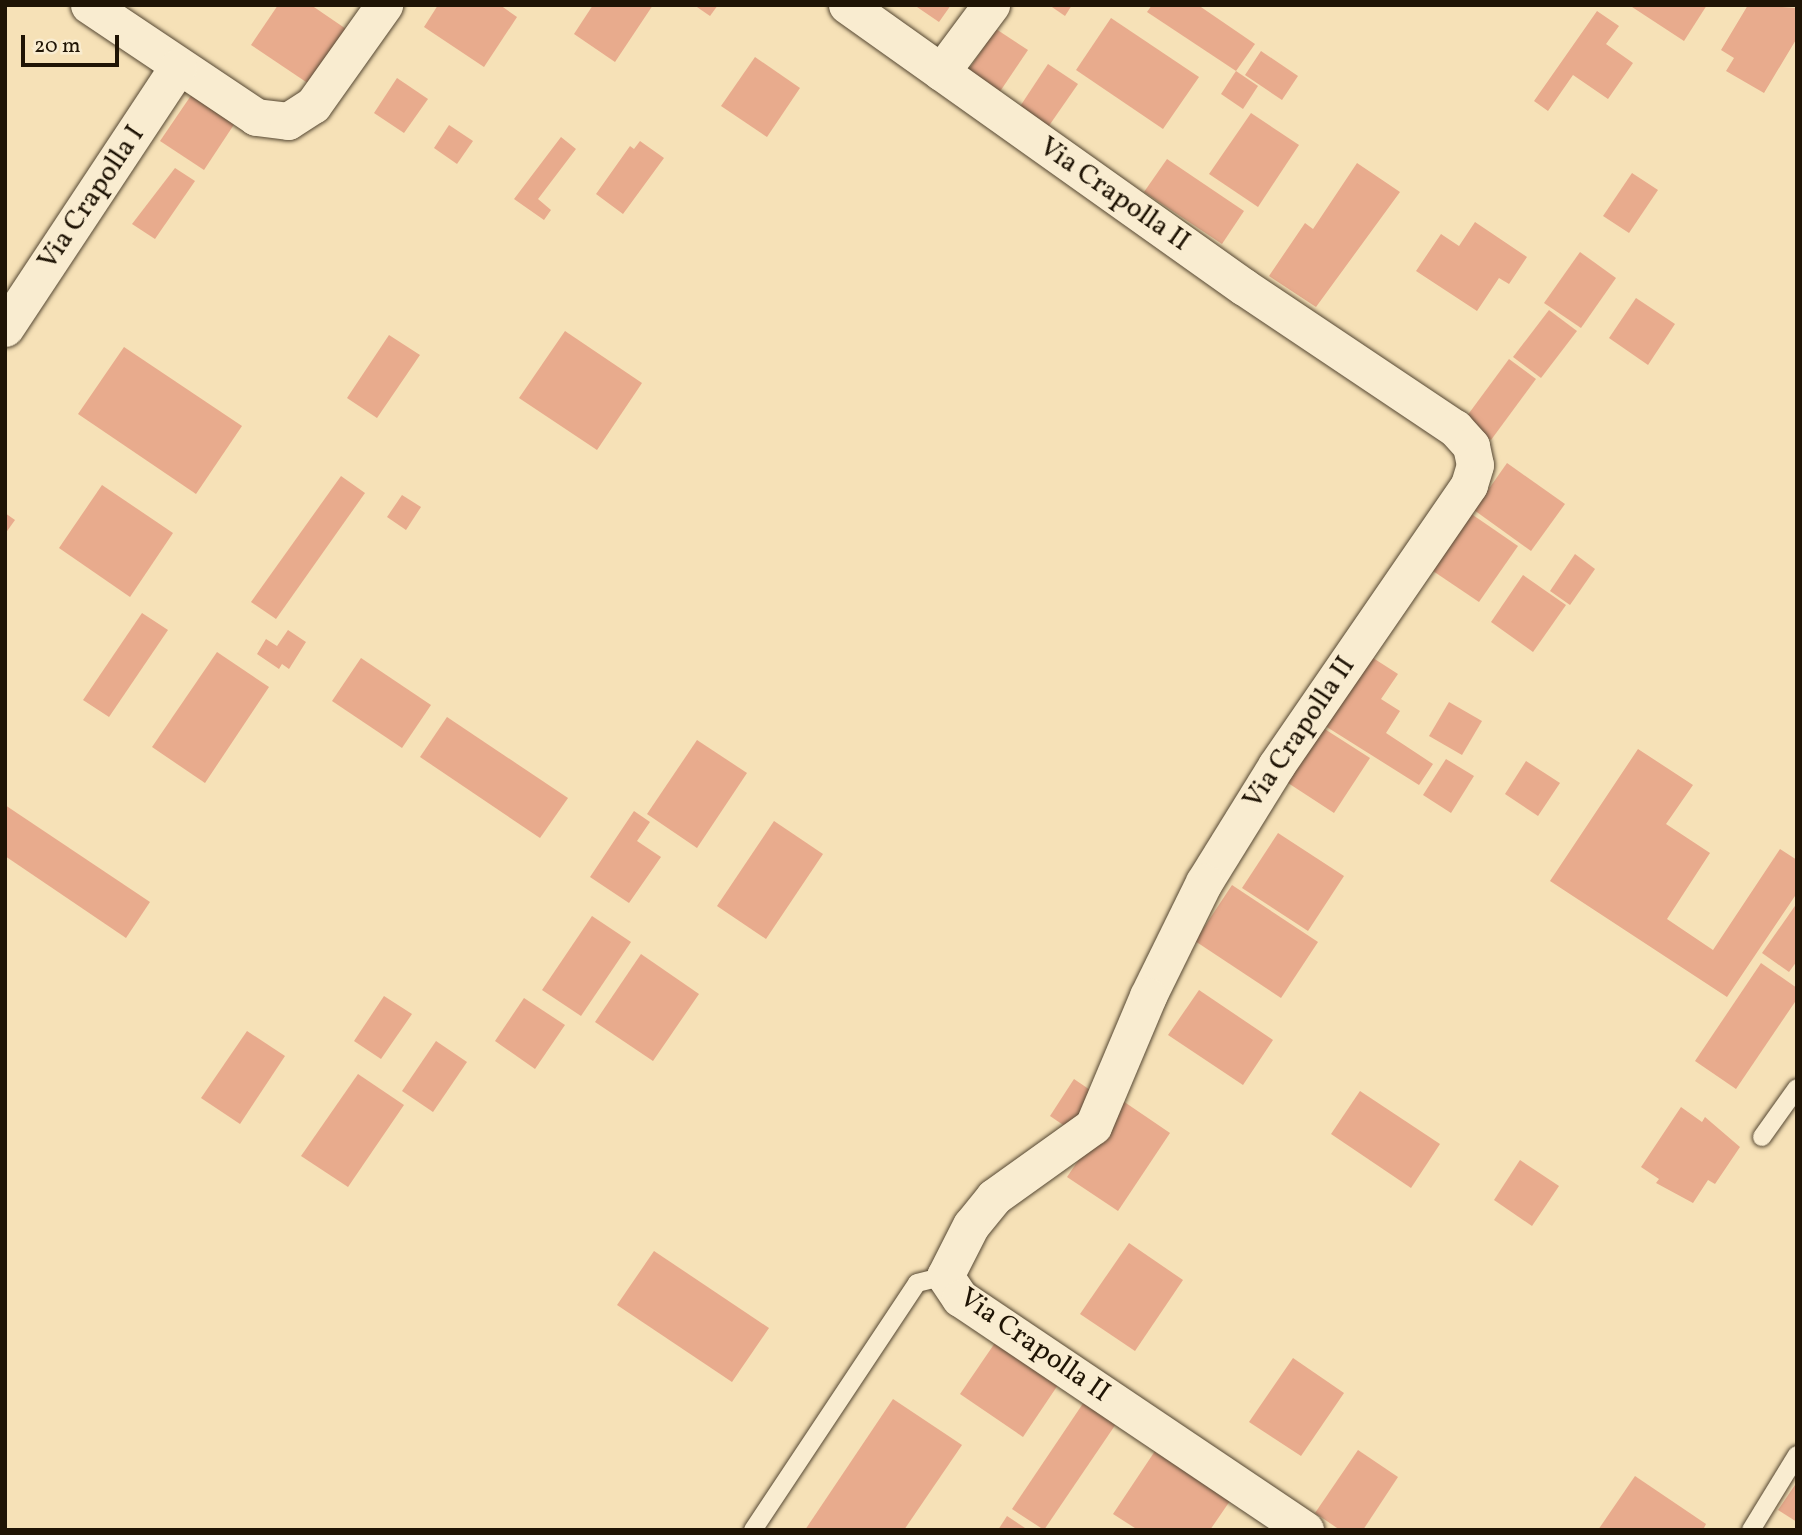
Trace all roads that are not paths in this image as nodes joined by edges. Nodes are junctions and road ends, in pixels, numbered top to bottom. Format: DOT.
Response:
graph roads {
  1 [pos="89,5"];
  2 [pos="384,5"];
  3 [pos="848,5"];
  4 [pos="991,5"];
  5 [pos="178,67"];
  6 [pos="941,72"];
  7 [pos="5,328"];
  8 [pos="1797,1088"];
  9 [pos="1762,1137"];
  10 [pos="945,1276"];
  11 [pos="1797,1455"];
  12 [pos="753,1530"];
  13 [pos="1305,1530"];
  14 [pos="1751,1530"];
  1 -- 5 [label="street"];
  2 -- 5 [label="street"];
  3 -- 6 [label="street, Via Crapolla II"];
  4 -- 6 [label="street"];
  5 -- 7 [label="street, Via Crapolla I"];
  6 -- 10 [label="street, Via Crapolla II"];
  8 -- 9 [label="lane"];
  10 -- 12 [label="lane"];
  10 -- 13 [label="street, Via Crapolla II"];
  11 -- 14 [label="lane"];
}
